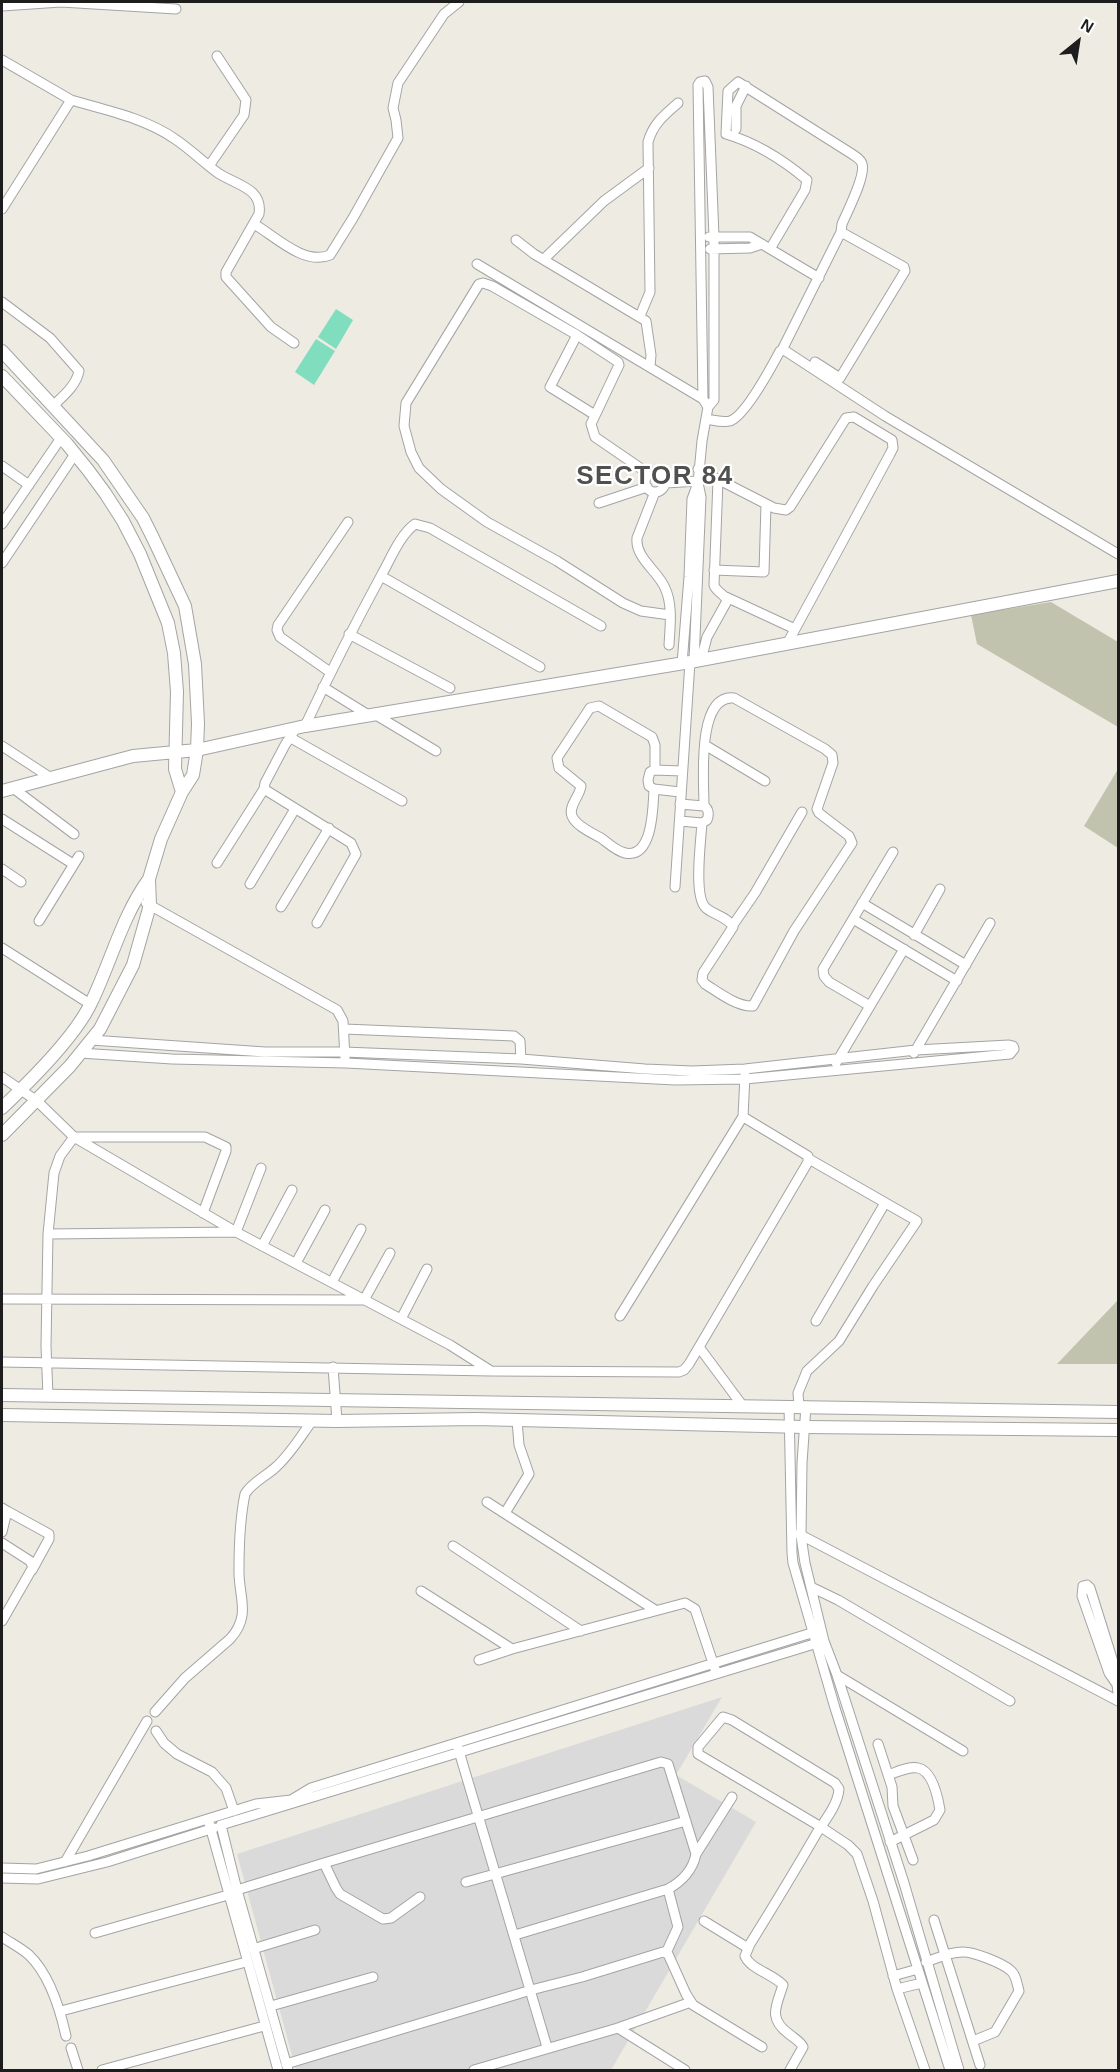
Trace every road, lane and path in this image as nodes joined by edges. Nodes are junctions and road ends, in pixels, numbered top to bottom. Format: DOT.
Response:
graph roads {
  1 [pos="459,2"];
  2 [pos="2,6"];
  3 [pos="177,9"];
  4 [pos="217,56"];
  5 [pos="2,60"];
  6 [pos="746,87"];
  7 [pos="71,100"];
  8 [pos="678,103"];
  9 [pos="736,129"];
  10 [pos="209,166"];
  11 [pos="649,168"];
  12 [pos="2,209"];
  13 [pos="254,224"];
  14 [pos="842,232"];
  15 [pos="700,237"];
  16 [pos="714,237"];
  17 [pos="516,240"];
  18 [pos="766,247"];
  19 [pos="701,249"];
  20 [pos="714,249"];
  21 [pos="544,259"];
  22 [pos="477,264"];
  23 [pos="819,278"];
  24 [pos="2,302"];
  25 [pos="640,316"];
  26 [pos="577,335"];
  27 [pos="294,343"];
  28 [pos="783,347"];
  29 [pos="2,351"];
  30 [pos="650,367"];
  31 [pos="2,376"];
  32 [pos="705,403"];
  33 [pos="53,406"];
  34 [pos="595,415"];
  35 [pos="706,419"];
  36 [pos="61,438"];
  37 [pos="75,454"];
  38 [pos="2,466"];
  39 [pos="698,469"];
  40 [pos="649,474"];
  41 [pos="718,480"];
  42 [pos="698,482"];
  43 [pos="666,483"];
  44 [pos="29,485"];
  45 [pos="651,490"];
  46 [pos="599,504"];
  47 [pos="766,504"];
  48 [pos="348,522"];
  49 [pos="2,524"];
  50 [pos="1119,554"];
  51 [pos="2,563"];
  52 [pos="714,570"];
  53 [pos="381,576"];
  54 [pos="1119,581"];
  55 [pos="726,597"];
  56 [pos="670,615"];
  57 [pos="600,626"];
  58 [pos="795,629"];
  59 [pos="349,634"];
  60 [pos="787,644"];
  61 [pos="669,645"];
  62 [pos="692,662"];
  63 [pos="540,667"];
  64 [pos="330,672"];
  65 [pos="323,687"];
  66 [pos="450,688"];
  67 [pos="373,715"];
  68 [pos="297,731"];
  69 [pos="705,745"];
  70 [pos="2,746"];
  71 [pos="197,750"];
  72 [pos="436,751"];
  73 [pos="176,752"];
  74 [pos="655,770"];
  75 [pos="682,771"];
  76 [pos="51,778"];
  77 [pos="765,781"];
  78 [pos="6,789"];
  79 [pos="264,789"];
  80 [pos="654,789"];
  81 [pos="182,792"];
  82 [pos="680,792"];
  83 [pos="402,801"];
  84 [pos="680,804"];
  85 [pos="704,806"];
  86 [pos="295,809"];
  87 [pos="802,812"];
  88 [pos="2,819"];
  89 [pos="680,821"];
  90 [pos="702,823"];
  91 [pos="329,828"];
  92 [pos="74,834"];
  93 [pos="893,852"];
  94 [pos="217,863"];
  95 [pos="2,869"];
  96 [pos="149,879"];
  97 [pos="21,882"];
  98 [pos="250,884"];
  99 [pos="675,887"];
  100 [pos="940,889"];
  101 [pos="136,897"];
  102 [pos="862,903"];
  103 [pos="150,905"];
  104 [pos="281,907"];
  105 [pos="853,919"];
  106 [pos="39,921"];
  107 [pos="317,923"];
  108 [pos="990,923"];
  109 [pos="733,925"];
  110 [pos="915,935"];
  111 [pos="2,948"];
  112 [pos="904,949"];
  113 [pos="966,966"];
  114 [pos="957,981"];
  115 [pos="90,1005"];
  116 [pos="870,1006"];
  117 [pos="344,1029"];
  118 [pos="90,1040"];
  119 [pos="916,1050"];
  120 [pos="344,1052"];
  121 [pos="80,1053"];
  122 [pos="524,1059"];
  123 [pos="839,1059"];
  124 [pos="346,1063"];
  125 [pos="909,1063"];
  126 [pos="832,1070"];
  127 [pos="528,1071"];
  128 [pos="745,1074"];
  129 [pos="2,1077"];
  130 [pos="21,1090"];
  131 [pos="37,1101"];
  132 [pos="2,1108"];
  133 [pos="743,1117"];
  134 [pos="2,1135"];
  135 [pos="74,1137"];
  136 [pos="809,1158"];
  137 [pos="261,1168"];
  138 [pos="292,1190"];
  139 [pos="885,1203"];
  140 [pos="325,1210"];
  141 [pos="203,1213"];
  142 [pos="361,1229"];
  143 [pos="236,1232"];
  144 [pos="48,1234"];
  145 [pos="262,1246"];
  146 [pos="390,1253"];
  147 [pos="296,1263"];
  148 [pos="427,1269"];
  149 [pos="332,1282"];
  150 [pos="47,1298"];
  151 [pos="2,1299"];
  152 [pos="363,1300"];
  153 [pos="620,1316"];
  154 [pos="401,1319"];
  155 [pos="816,1321"];
  156 [pos="699,1347"];
  157 [pos="2,1362"];
  158 [pos="48,1362"];
  159 [pos="333,1367"];
  160 [pos="491,1371"];
  161 [pos="2,1395"];
  162 [pos="48,1396"];
  163 [pos="334,1400"];
  164 [pos="742,1405"];
  165 [pos="798,1406"];
  166 [pos="1119,1412"];
  167 [pos="2,1414"];
  168 [pos="517,1420"];
  169 [pos="312,1421"];
  170 [pos="337,1421"];
  171 [pos="789,1427"];
  172 [pos="804,1427"];
  173 [pos="1119,1430"];
  174 [pos="487,1502"];
  175 [pos="4,1509"];
  176 [pos="505,1513"];
  177 [pos="791,1530"];
  178 [pos="2,1532"];
  179 [pos="801,1536"];
  180 [pos="2,1543"];
  181 [pos="453,1546"];
  182 [pos="32,1570"];
  183 [pos="811,1587"];
  184 [pos="421,1591"];
  185 [pos="655,1610"];
  186 [pos="2,1621"];
  187 [pos="581,1631"];
  188 [pos="819,1637"];
  189 [pos="512,1649"];
  190 [pos="479,1659"];
  191 [pos="715,1669"];
  192 [pos="837,1675"];
  193 [pos="1117,1688"];
  194 [pos="1010,1701"];
  195 [pos="1119,1701"];
  196 [pos="155,1712"];
  197 [pos="147,1721"];
  198 [pos="156,1731"];
  199 [pos="456,1742"];
  200 [pos="878,1744"];
  201 [pos="963,1751"];
  202 [pos="459,1752"];
  203 [pos="406,1759"];
  204 [pos="411,1768"];
  205 [pos="888,1774"];
  206 [pos="732,1797"];
  207 [pos="296,1801"];
  208 [pos="234,1811"];
  209 [pos="479,1818"];
  210 [pos="220,1821"];
  211 [pos="686,1821"];
  212 [pos="209,1824"];
  213 [pos="821,1827"];
  214 [pos="904,1835"];
  215 [pos="890,1842"];
  216 [pos="696,1854"];
  217 [pos="914,1860"];
  218 [pos="65,1862"];
  219 [pos="324,1863"];
  220 [pos="2,1868"];
  221 [pos="495,1875"];
  222 [pos="2,1878"];
  223 [pos="466,1882"];
  224 [pos="903,1883"];
  225 [pos="891,1886"];
  226 [pos="668,1889"];
  227 [pos="232,1893"];
  228 [pos="420,1897"];
  229 [pos="934,1920"];
  230 [pos="704,1921"];
  231 [pos="315,1930"];
  232 [pos="95,1933"];
  233 [pos="515,1935"];
  234 [pos="2,1937"];
  235 [pos="748,1948"];
  236 [pos="253,1949"];
  237 [pos="666,1953"];
  238 [pos="946,1954"];
  239 [pos="246,1962"];
  240 [pos="926,1962"];
  241 [pos="950,1967"];
  242 [pos="918,1969"];
  243 [pos="930,1974"];
  244 [pos="893,1976"];
  245 [pos="373,1977"];
  246 [pos="922,1983"];
  247 [pos="897,1989"];
  248 [pos="531,1990"];
  249 [pos="260,1991"];
  250 [pos="691,2002"];
  251 [pos="271,2006"];
  252 [pos="61,2011"];
  253 [pos="264,2026"];
  254 [pos="618,2028"];
  255 [pos="66,2036"];
  256 [pos="973,2041"];
  257 [pos="548,2047"];
  258 [pos="762,2047"];
  259 [pos="70,2048"];
  260 [pos="980,2065"];
  261 [pos="284,2068"];
  262 [pos="78,2070"];
  263 [pos="102,2070"];
  264 [pos="474,2070"];
  265 [pos="685,2070"];
  266 [pos="790,2070"];
  267 [pos="925,2070"];
  268 [pos="950,2070"];
  269 [pos="959,2070"];
  1 -- 13 [label="street"];
  2 -- 3 [label="street"];
  4 -- 10 [label="street"];
  5 -- 7 [label="street"];
  6 -- 9 [label="street"];
  6 -- 14 [label="street"];
  6 -- 18 [label="street"];
  7 -- 10 [label="street"];
  7 -- 12 [label="street"];
  8 -- 11 [label="street"];
  10 -- 13 [label="street"];
  11 -- 21 [label="street"];
  11 -- 25 [label="street"];
  13 -- 27 [label="street"];
  14 -- 23 [label="street"];
  14 -- 28 [label="street"];
  15 -- 16 [label="street"];
  15 -- 16 [label="street"];
  15 -- 19 [label="street"];
  16 -- 18 [label="street"];
  16 -- 20 [label="street"];
  17 -- 21 [label="street"];
  18 -- 20 [label="street"];
  18 -- 23 [label="street"];
  19 -- 20 [label="street"];
  19 -- 32 [label="street"];
  20 -- 32 [label="street"];
  21 -- 25 [label="street"];
  22 -- 30 [label="street"];
  23 -- 28 [label="street"];
  24 -- 33 [label="street"];
  25 -- 30 [label="street"];
  26 -- 34 [label="street"];
  26 -- 34 [label="street"];
  26 -- 56 [label="street"];
  28 -- 35 [label="street"];
  28 -- 50 [label="street"];
  29 -- 33 [label="street"];
  30 -- 32 [label="street"];
  31 -- 36 [label="street"];
  32 -- 35 [label="street"];
  33 -- 71 [label="street"];
  34 -- 40 [label="street"];
  35 -- 39 [label="street"];
  36 -- 37 [label="street"];
  36 -- 44 [label="street"];
  37 -- 51 [label="street"];
  37 -- 73 [label="street"];
  38 -- 44 [label="street"];
  39 -- 41 [label="street"];
  39 -- 42 [label="street"];
  40 -- 43 [label="street"];
  40 -- 45 [label="street"];
  41 -- 47 [label="street"];
  41 -- 52 [label="street"];
  42 -- 43 [label="street"];
  42 -- 62 [label="street"];
  43 -- 45 [label="street"];
  44 -- 49 [label="street"];
  45 -- 46 [label="street"];
  45 -- 56 [label="street"];
  47 -- 52 [label="street"];
  47 -- 58 [label="street"];
  48 -- 64 [label="street"];
  52 -- 55 [label="street"];
  53 -- 57 [label="street"];
  53 -- 59 [label="street"];
  53 -- 63 [label="street"];
  54 -- 60 [label="street"];
  55 -- 58 [label="street"];
  55 -- 62 [label="street"];
  56 -- 61 [label="street"];
  58 -- 60 [label="street"];
  59 -- 64 [label="street"];
  59 -- 66 [label="street"];
  60 -- 62 [label="street"];
  62 -- 67 [label="street"];
  62 -- 75 [label="street"];
  64 -- 65 [label="street"];
  65 -- 67 [label="street"];
  65 -- 68 [label="street"];
  67 -- 68 [label="street"];
  67 -- 72 [label="street"];
  68 -- 71 [label="street"];
  68 -- 79 [label="street"];
  68 -- 83 [label="street"];
  69 -- 77 [label="street"];
  69 -- 85 [label="street"];
  69 -- 109 [label="street"];
  70 -- 76 [label="street"];
  71 -- 73 [label="street"];
  71 -- 81 [label="street"];
  73 -- 76 [label="street"];
  73 -- 81 [label="street"];
  74 -- 75 [label="street"];
  74 -- 80 [label="street"];
  74 -- 80 [label="street"];
  75 -- 82 [label="street"];
  76 -- 78 [label="street"];
  78 -- 92 [label="street"];
  79 -- 86 [label="street"];
  79 -- 94 [label="street"];
  80 -- 82 [label="street"];
  81 -- 96 [label="street"];
  82 -- 84 [label="street"];
  84 -- 85 [label="street"];
  84 -- 89 [label="street"];
  85 -- 90 [label="street"];
  86 -- 91 [label="street"];
  86 -- 98 [label="street"];
  87 -- 109 [label="street"];
  88 -- 106 [label="street"];
  89 -- 90 [label="street"];
  89 -- 99 [label="street"];
  90 -- 109 [label="street"];
  91 -- 104 [label="street"];
  91 -- 107 [label="street"];
  93 -- 102 [label="street"];
  95 -- 97 [label="street"];
  96 -- 101 [label="street"];
  96 -- 103 [label="street"];
  100 -- 110 [label="street"];
  101 -- 103 [label="street"];
  101 -- 115 [label="street"];
  102 -- 105 [label="street"];
  102 -- 110 [label="street"];
  103 -- 117 [label="street"];
  103 -- 118 [label="street"];
  105 -- 112 [label="street"];
  105 -- 116 [label="street"];
  108 -- 113 [label="street"];
  110 -- 113 [label="street"];
  111 -- 115 [label="street"];
  112 -- 114 [label="street"];
  112 -- 116 [label="street"];
  113 -- 114 [label="street"];
  114 -- 119 [label="street"];
  115 -- 130 [label="street"];
  116 -- 123 [label="street"];
  117 -- 120 [label="street"];
  117 -- 122 [label="street"];
  118 -- 120 [label="street"];
  118 -- 121 [label="street"];
  119 -- 123 [label="street"];
  119 -- 125 [label="street"];
  119 -- 125 [label="street"];
  120 -- 122 [label="street"];
  120 -- 124 [label="street"];
  121 -- 124 [label="street"];
  121 -- 131 [label="street"];
  122 -- 127 [label="street"];
  122 -- 128 [label="street"];
  123 -- 126 [label="street"];
  123 -- 128 [label="street"];
  124 -- 127 [label="street"];
  125 -- 126 [label="street"];
  126 -- 128 [label="street"];
  127 -- 128 [label="street"];
  128 -- 133 [label="street"];
  129 -- 130 [label="street"];
  130 -- 131 [label="street"];
  130 -- 132 [label="street"];
  131 -- 134 [label="street"];
  131 -- 135 [label="street"];
  133 -- 136 [label="street"];
  133 -- 153 [label="street"];
  135 -- 141 [label="street"];
  135 -- 141 [label="street"];
  135 -- 144 [label="street"];
  136 -- 139 [label="street"];
  136 -- 156 [label="street"];
  137 -- 143 [label="street"];
  138 -- 145 [label="street"];
  139 -- 155 [label="street"];
  139 -- 165 [label="street"];
  140 -- 147 [label="street"];
  141 -- 143 [label="street"];
  142 -- 149 [label="street"];
  143 -- 144 [label="street"];
  143 -- 145 [label="street"];
  144 -- 150 [label="street"];
  145 -- 147 [label="street"];
  146 -- 152 [label="street"];
  147 -- 149 [label="street"];
  148 -- 154 [label="street"];
  149 -- 152 [label="street"];
  150 -- 151 [label="street"];
  150 -- 152 [label="street"];
  150 -- 158 [label="street"];
  152 -- 154 [label="street"];
  154 -- 160 [label="street"];
  156 -- 160 [label="street"];
  156 -- 164 [label="street"];
  157 -- 158 [label="street"];
  158 -- 159 [label="street"];
  158 -- 162 [label="street"];
  159 -- 160 [label="street"];
  159 -- 163 [label="street"];
  161 -- 162 [label="street"];
  162 -- 163 [label="street"];
  163 -- 164 [label="street"];
  163 -- 170 [label="street"];
  164 -- 165 [label="street"];
  165 -- 166 [label="street"];
  165 -- 171 [label="street"];
  165 -- 172 [label="street"];
  167 -- 169 [label="street"];
  168 -- 170 [label="street"];
  168 -- 171 [label="street"];
  168 -- 176 [label="street"];
  169 -- 170 [label="street"];
  169 -- 196 [label="street"];
  171 -- 172 [label="street"];
  171 -- 177 [label="street"];
  172 -- 173 [label="street"];
  172 -- 179 [label="street"];
  174 -- 176 [label="street"];
  175 -- 178 [label="street"];
  175 -- 182 [label="street"];
  176 -- 185 [label="street"];
  177 -- 179 [label="street"];
  177 -- 188 [label="street"];
  179 -- 183 [label="street"];
  179 -- 195 [label="street"];
  180 -- 182 [label="street"];
  181 -- 187 [label="street"];
  182 -- 186 [label="street"];
  183 -- 188 [label="street"];
  183 -- 194 [label="street"];
  184 -- 189 [label="street"];
  185 -- 187 [label="street"];
  185 -- 191 [label="street"];
  187 -- 189 [label="street"];
  188 -- 191 [label="street"];
  188 -- 192 [label="street"];
  188 -- 225 [label="street"];
  189 -- 190 [label="street"];
  191 -- 199 [label="street"];
  191 -- 202 [label="street"];
  192 -- 201 [label="street"];
  192 -- 215 [label="street"];
  193 -- 193 [label="street"];
  197 -- 218 [label="street"];
  198 -- 208 [label="street"];
  199 -- 202 [label="street"];
  199 -- 203 [label="street"];
  200 -- 205 [label="street"];
  202 -- 204 [label="street"];
  202 -- 209 [label="street"];
  203 -- 204 [label="street"];
  203 -- 207 [label="street"];
  204 -- 207 [label="street"];
  205 -- 214 [label="street"];
  205 -- 214 [label="street"];
  206 -- 216 [label="street"];
  207 -- 208 [label="street"];
  207 -- 210 [label="street"];
  208 -- 210 [label="street"];
  209 -- 211 [label="street"];
  209 -- 219 [label="street"];
  209 -- 221 [label="street"];
  210 -- 212 [label="street"];
  210 -- 227 [label="street"];
  211 -- 216 [label="street"];
  211 -- 221 [label="street"];
  212 -- 218 [label="street"];
  212 -- 222 [label="street"];
  212 -- 227 [label="street"];
  213 -- 213 [label="street"];
  213 -- 235 [label="street"];
  213 -- 244 [label="street"];
  214 -- 215 [label="street"];
  214 -- 217 [label="street"];
  215 -- 224 [label="street"];
  216 -- 226 [label="street"];
  218 -- 220 [label="street"];
  219 -- 227 [label="street"];
  219 -- 228 [label="street"];
  221 -- 223 [label="street"];
  221 -- 233 [label="street"];
  224 -- 225 [label="street"];
  224 -- 240 [label="street"];
  225 -- 242 [label="street"];
  226 -- 233 [label="street"];
  226 -- 237 [label="street"];
  227 -- 232 [label="street"];
  227 -- 236 [label="street"];
  227 -- 239 [label="street"];
  229 -- 238 [label="street"];
  230 -- 235 [label="street"];
  231 -- 236 [label="street"];
  233 -- 248 [label="street"];
  234 -- 252 [label="street"];
  235 -- 266 [label="street"];
  236 -- 249 [label="street"];
  237 -- 248 [label="street"];
  237 -- 250 [label="street"];
  238 -- 240 [label="street"];
  238 -- 241 [label="street"];
  238 -- 256 [label="street"];
  239 -- 249 [label="street"];
  239 -- 252 [label="street"];
  240 -- 243 [label="street"];
  241 -- 243 [label="street"];
  241 -- 256 [label="street"];
  242 -- 244 [label="street"];
  242 -- 246 [label="street"];
  243 -- 269 [label="street"];
  244 -- 247 [label="street"];
  245 -- 251 [label="street"];
  246 -- 247 [label="street"];
  246 -- 268 [label="street"];
  247 -- 267 [label="street"];
  248 -- 257 [label="street"];
  248 -- 261 [label="street"];
  249 -- 251 [label="street"];
  249 -- 253 [label="street"];
  250 -- 254 [label="street"];
  250 -- 258 [label="street"];
  251 -- 261 [label="street"];
  252 -- 255 [label="street"];
  253 -- 261 [label="street"];
  253 -- 263 [label="street"];
  254 -- 257 [label="street"];
  254 -- 265 [label="street"];
  256 -- 260 [label="street"];
  257 -- 264 [label="street"];
  259 -- 262 [label="street"];
}
